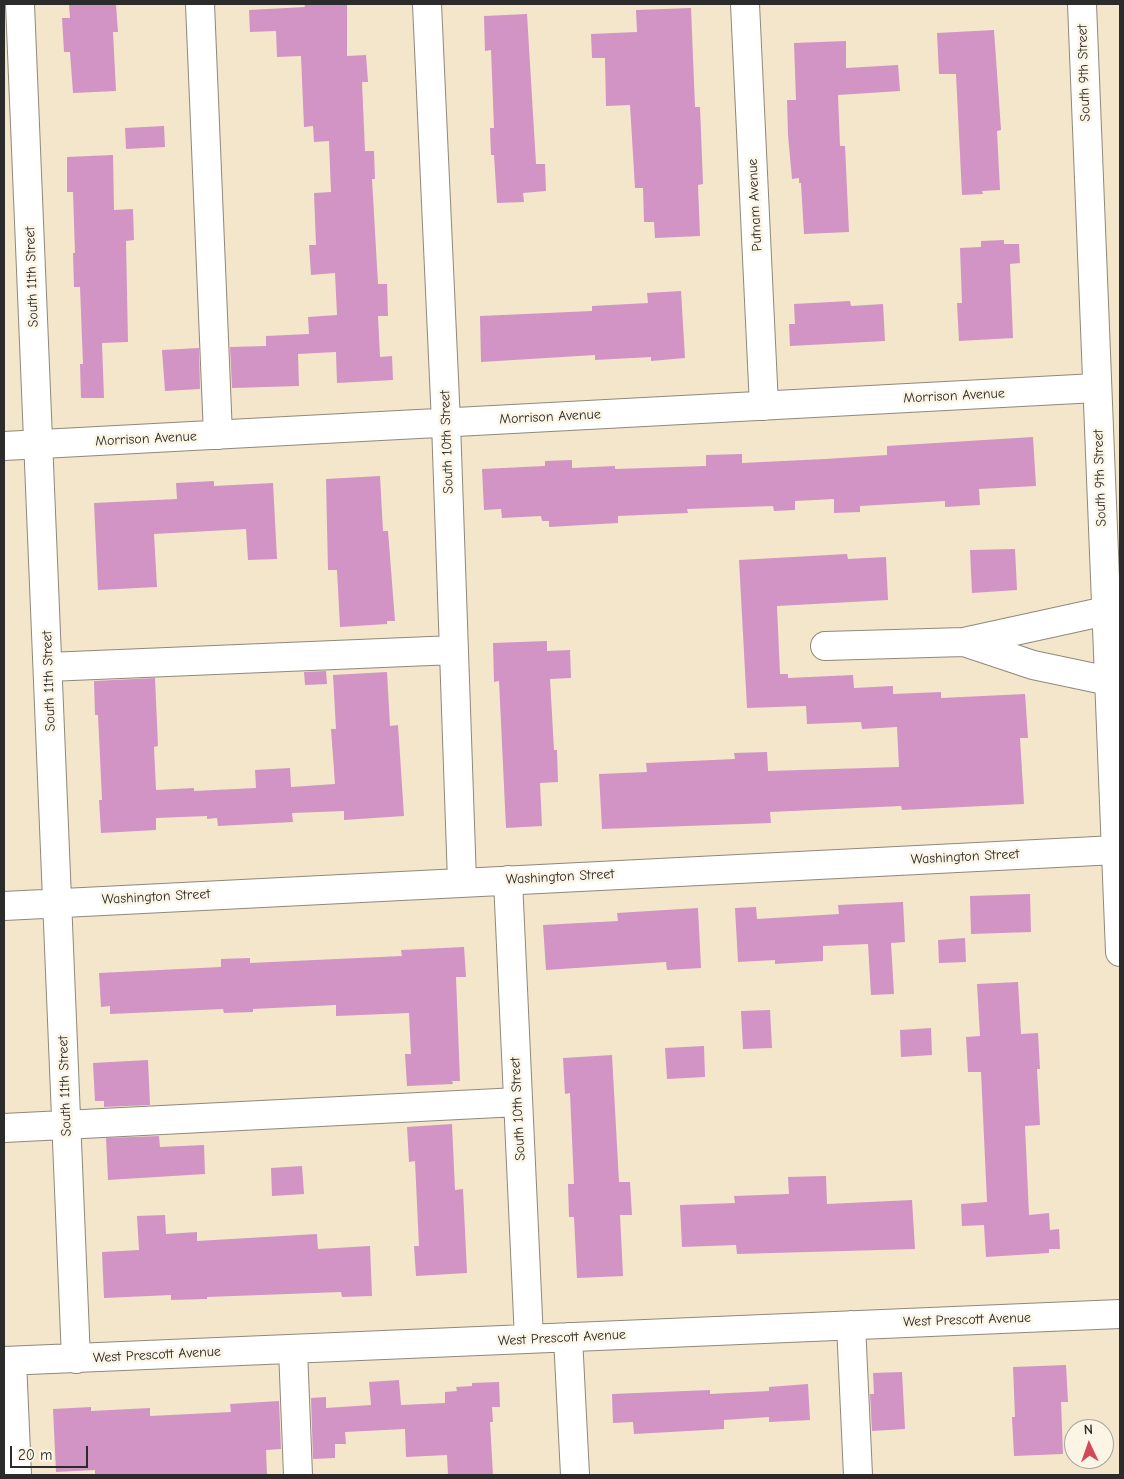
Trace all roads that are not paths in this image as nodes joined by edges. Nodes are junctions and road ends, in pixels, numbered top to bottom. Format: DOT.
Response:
graph roads {
  1 [pos="20,4"];
  2 [pos="200,4"];
  3 [pos="427,4"];
  4 [pos="745,4"];
  5 [pos="1082,4"];
  6 [pos="1096,388"];
  7 [pos="764,406"];
  8 [pos="446,423"];
  9 [pos="218,435"];
  10 [pos="39,445"];
  11 [pos="4,446"];
  12 [pos="1106,612"];
  13 [pos="964,642"];
  14 [pos="825,646"];
  15 [pos="454,650"];
  16 [pos="48,667"];
  17 [pos="1109,681"];
  18 [pos="1116,850"];
  19 [pos="508,880"];
  20 [pos="462,881"];
  21 [pos="58,902"];
  22 [pos="4,906"];
  23 [pos="1120,952"];
  24 [pos="518,1102"];
  25 [pos="66,1125"];
  26 [pos="4,1128"];
  27 [pos="1120,1314"];
  28 [pos="851,1325"];
  29 [pos="568,1337"];
  30 [pos="529,1339"];
  31 [pos="293,1349"];
  32 [pos="76,1359"];
  33 [pos="8,1361"];
  34 [pos="17,1475"];
  35 [pos="298,1475"];
  36 [pos="575,1475"];
  37 [pos="858,1475"];
  1 -- 10 [label="street, South 11th Street"];
  2 -- 9 [label="street"];
  3 -- 8 [label="street, South 10th Street"];
  4 -- 7 [label="street, Putnam Avenue"];
  5 -- 6 [label="street, South 9th Street"];
  6 -- 7 [label="street, Morrison Avenue"];
  6 -- 12 [label="street, South 9th Street"];
  7 -- 8 [label="street, Morrison Avenue"];
  8 -- 9 [label="street, Morrison Avenue"];
  8 -- 15 [label="street, South 10th Street"];
  9 -- 10 [label="street, Morrison Avenue"];
  10 -- 11 [label="street, Morrison Avenue"];
  10 -- 16 [label="street, South 11th Street"];
  12 -- 13 [label="street"];
  12 -- 17 [label="street, South 9th Street"];
  13 -- 14 [label="street"];
  13 -- 17 [label="street"];
  15 -- 16 [label="street"];
  15 -- 20 [label="street, South 10th Street"];
  16 -- 21 [label="street, South 11th Street"];
  17 -- 18 [label="street, South 9th Street"];
  18 -- 19 [label="street, Washington Street"];
  18 -- 23 [label="street, South 9th Street"];
  19 -- 20 [label="street, Washington Street"];
  19 -- 24 [label="street, South 10th Street"];
  20 -- 21 [label="street, Washington Street"];
  21 -- 22 [label="street, Washington Street"];
  21 -- 25 [label="street, South 11th Street"];
  24 -- 25 [label="street"];
  24 -- 30 [label="street, South 10th Street"];
  25 -- 26 [label="street"];
  25 -- 32 [label="street, South 11th Street"];
  27 -- 28 [label="street, West Prescott Avenue"];
  28 -- 29 [label="street, West Prescott Avenue"];
  28 -- 37 [label="street"];
  29 -- 30 [label="street, West Prescott Avenue"];
  29 -- 36 [label="street"];
  30 -- 31 [label="street, West Prescott Avenue"];
  31 -- 32 [label="street, West Prescott Avenue"];
  31 -- 35 [label="street"];
  32 -- 33 [label="street, West Prescott Avenue"];
  33 -- 34 [label="street"];
}
